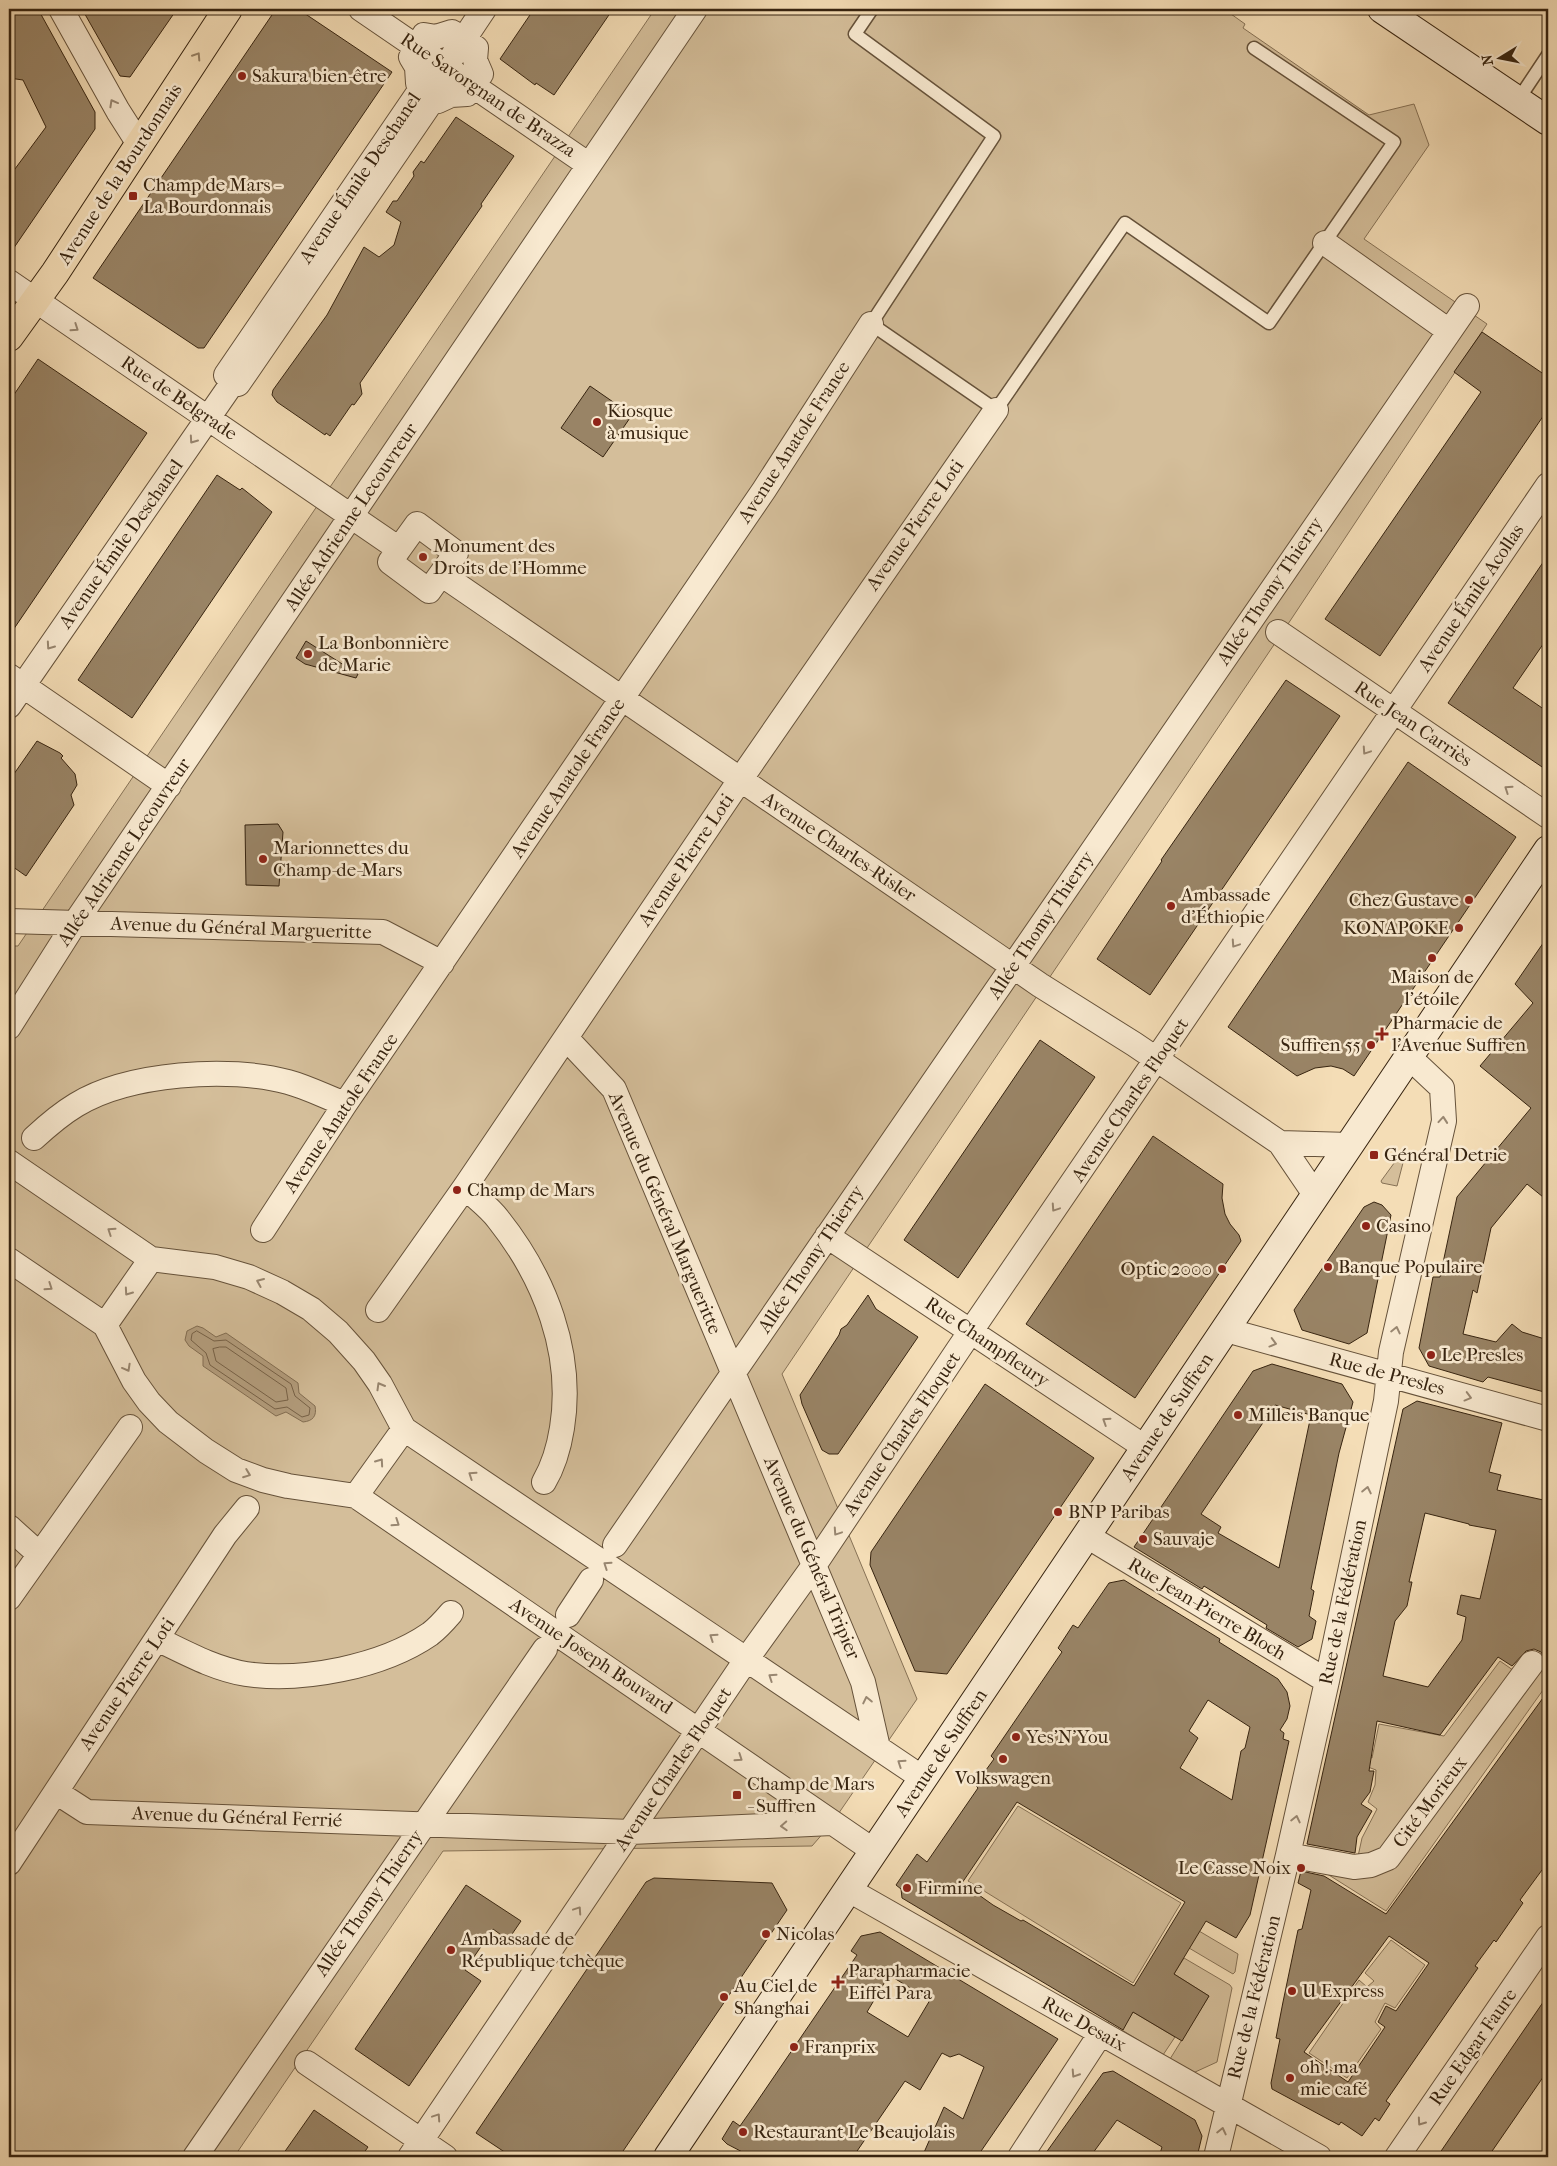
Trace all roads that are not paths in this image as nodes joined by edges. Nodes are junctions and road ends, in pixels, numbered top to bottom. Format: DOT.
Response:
graph roads {
  1 [pos="61,9"];
  2 [pos="228,9"];
  3 [pos="361,9"];
  4 [pos="484,9"];
  5 [pos="695,9"];
  6 [pos="872,9"];
  7 [pos="1382,9"];
  8 [pos="463,40"];
  9 [pos="417,47"];
  10 [pos="1254,48"];
  11 [pos="1548,55"];
  12 [pos="445,66"];
  13 [pos="473,85"];
  14 [pos="1518,100"];
  15 [pos="1548,121"];
  16 [pos="139,144"];
  17 [pos="589,165"];
  18 [pos="1325,244"];
  19 [pos="9,282"];
  20 [pos="35,301"];
  21 [pos="1466,306"];
  22 [pos="871,324"];
  23 [pos="1449,331"];
  24 [pos="9,337"];
  25 [pos="234,381"];
  26 [pos="996,410"];
  27 [pos="208,418"];
  28 [pos="1548,485"];
  29 [pos="351,516"];
  30 [pos="399,549"];
  31 [pos="441,574"];
  32 [pos="1278,632"];
  33 [pos="16,681"];
  34 [pos="622,698"];
  35 [pos="9,706"];
  36 [pos="1393,711"];
  37 [pos="740,780"];
  38 [pos="169,786"];
  39 [pos="1548,816"];
  40 [pos="1548,850"];
  41 [pos="20,922"];
  42 [pos="75,923"];
  43 [pos="442,963"];
  44 [pos="1012,966"];
  45 [pos="9,1027"];
  46 [pos="566,1038"];
  47 [pos="1409,1057"];
  48 [pos="1157,1060"];
  49 [pos="345,1104"];
  50 [pos="34,1138"];
  51 [pos="1350,1146"];
  52 [pos="1299,1153"];
  53 [pos="9,1162"];
  54 [pos="465,1187"];
  55 [pos="1316,1196"];
  56 [pos="263,1230"];
  57 [pos="828,1236"];
  58 [pos="151,1259"];
  59 [pos="9,1260"];
  60 [pos="378,1310"];
  61 [pos="105,1325"];
  62 [pos="1226,1330"];
  63 [pos="970,1332"];
  64 [pos="733,1373"];
  65 [pos="1388,1374"];
  66 [pos="1548,1419"];
  67 [pos="130,1427"];
  68 [pos="404,1429"];
  69 [pos="1146,1448"];
  70 [pos="544,1482"];
  71 [pos="356,1496"];
  72 [pos="247,1508"];
  73 [pos="9,1527"];
  74 [pos="1087,1536"];
  75 [pos="614,1545"];
  76 [pos="40,1554"];
  77 [pos="815,1564"];
  78 [pos="591,1580"];
  79 [pos="9,1598"];
  80 [pos="452,1613"];
  81 [pos="568,1615"];
  82 [pos="157,1639"];
  83 [pos="545,1649"];
  84 [pos="746,1660"];
  85 [pos="1532,1662"];
  86 [pos="1327,1681"];
  87 [pos="699,1731"];
  88 [pos="878,1748"];
  89 [pos="924,1779"];
  90 [pos="56,1792"];
  91 [pos="832,1823"];
  92 [pos="424,1824"];
  93 [pos="631,1832"];
  94 [pos="874,1851"];
  95 [pos="1288,1855"];
  96 [pos="9,1862"];
  97 [pos="849,1890"];
  98 [pos="1548,1937"];
  99 [pos="1101,2033"];
  100 [pos="306,2064"];
  101 [pos="1228,2105"];
  102 [pos="415,2149"];
  103 [pos="195,2157"];
  104 [pos="444,2157"];
  105 [pos="668,2157"];
  106 [pos="1020,2157"];
  107 [pos="1216,2157"];
  108 [pos="1319,2157"];
  109 [pos="1397,2157"];
  16 -- 1 [label="street, one-way"];
  16 -- 2 [label="main road, Avenue de la Bourdonnais, one-way"];
  3 -- 9 [label="street, Rue Savorgnan de Brazza"];
  4 -- 8 [label="street, Avenue Émile Deschanel"];
  5 -- 17 [label="street, Allée Adrienne Lecouvreur"];
  6 -- 22 [label="lane"];
  7 -- 14 [label="main road"];
  8 -- 9 [label="street"];
  8 -- 12 [label="street, Avenue Émile Deschanel"];
  8 -- 13 [label="street"];
  9 -- 12 [label="street, Rue Savorgnan de Brazza"];
  9 -- 25 [label="street, Avenue Émile Deschanel"];
  10 -- 18 [label="lane"];
  11 -- 14 [label="lane"];
  12 -- 13 [label="street, Rue Savorgnan de Brazza"];
  12 -- 25 [label="street, Avenue Émile Deschanel"];
  13 -- 17 [label="street, Rue Savorgnan de Brazza"];
  13 -- 25 [label="street, Avenue Émile Deschanel"];
  14 -- 15 [label="main road"];
  16 -- 20 [label="main road, Avenue de la Bourdonnais"];
  17 -- 29 [label="street, Allée Adrienne Lecouvreur"];
  18 -- 23 [label="street"];
  18 -- 26 [label="lane"];
  19 -- 20 [label="street, Rue de Belgrade"];
  20 -- 24 [label="main road, Avenue de la Bourdonnais"];
  20 -- 27 [label="street, Rue de Belgrade, one-way"];
  21 -- 23 [label="street, Allée Thomy Thierry"];
  22 -- 26 [label="lane"];
  22 -- 34 [label="street, Avenue Anatole France"];
  23 -- 44 [label="street, Allée Thomy Thierry"];
  25 -- 27 [label="street, Avenue Émile Deschanel"];
  26 -- 37 [label="street, Avenue Pierre Loti"];
  27 -- 29 [label="street, Rue de Belgrade"];
  27 -- 33 [label="street, Avenue Émile Deschanel, one-way"];
  28 -- 36 [label="street, Avenue Émile Acollas"];
  29 -- 30 [label="street"];
  29 -- 38 [label="street, Allée Adrienne Lecouvreur"];
  30 -- 31 [label="street"];
  30 -- 31 [label="street"];
  31 -- 34 [label="street, Avenue Charles-Risler"];
  32 -- 36 [label="street, Rue Jean Carriès"];
  33 -- 35 [label="street, Avenue Émile Deschanel"];
  33 -- 38 [label="street"];
  34 -- 37 [label="street, Avenue Charles-Risler"];
  34 -- 43 [label="street, Avenue Anatole France"];
  39 -- 36 [label="street, Rue Jean Carriès, one-way"];
  36 -- 48 [label="street, Avenue Charles Floquet, one-way"];
  37 -- 44 [label="street, Avenue Charles-Risler"];
  37 -- 46 [label="street, Avenue Pierre Loti"];
  38 -- 42 [label="street, Allée Adrienne Lecouvreur"];
  40 -- 47 [label="main road, Avenue de Suffren"];
  41 -- 42 [label="street, Avenue du Général Margueritte"];
  42 -- 43 [label="street, Avenue du Général Margueritte"];
  42 -- 45 [label="street, Allée Adrienne Lecouvreur"];
  43 -- 49 [label="street, Avenue Anatole France"];
  44 -- 48 [label="street, Avenue Charles-Risler"];
  44 -- 57 [label="street, Allée Thomy Thierry"];
  46 -- 54 [label="street, Avenue Pierre Loti"];
  46 -- 64 [label="street, Avenue du Général Margueritte"];
  47 -- 51 [label="main road, Avenue de Suffren"];
  65 -- 47 [label="street, Rue de la Fédération, one-way"];
  48 -- 52 [label="street, Avenue Charles-Risler"];
  48 -- 63 [label="street, Avenue Charles Floquet, one-way"];
  49 -- 50 [label="street"];
  49 -- 56 [label="street, Avenue Anatole France"];
  51 -- 52 [label="street"];
  51 -- 55 [label="main road, Avenue de Suffren"];
  52 -- 55 [label="street"];
  58 -- 53 [label="street, one-way"];
  54 -- 60 [label="street, Avenue Pierre Loti"];
  54 -- 70 [label="street"];
  55 -- 62 [label="main road, Avenue de Suffren"];
  57 -- 63 [label="street, Rue Champfleury"];
  57 -- 64 [label="street, Allée Thomy Thierry"];
  58 -- 61 [label="street, one-way"];
  68 -- 58 [label="street, one-way"];
  59 -- 61 [label="street, one-way"];
  61 -- 71 [label="street, one-way"];
  62 -- 65 [label="street, Rue de Presles, one-way"];
  62 -- 69 [label="main road, Avenue de Suffren"];
  69 -- 63 [label="street, Rue Champfleury, one-way"];
  63 -- 77 [label="street, Avenue Charles Floquet, one-way"];
  64 -- 75 [label="street, Allée Thomy Thierry"];
  64 -- 77 [label="street, Avenue du Général Tripier"];
  65 -- 66 [label="street, Rue de Presles, one-way"];
  86 -- 65 [label="street, Rue de la Fédération, one-way"];
  67 -- 76 [label="street"];
  71 -- 68 [label="street, one-way"];
  84 -- 68 [label="street, one-way"];
  69 -- 74 [label="main road, Avenue de Suffren"];
  71 -- 87 [label="street, Avenue Joseph Bouvard, one-way"];
  72 -- 82 [label="street, Avenue Pierre Loti"];
  73 -- 76 [label="street"];
  74 -- 86 [label="street, Rue Jean-Pierre Bloch"];
  74 -- 89 [label="main road, Avenue de Suffren"];
  76 -- 79 [label="street"];
  77 -- 84 [label="street, Avenue Charles Floquet"];
  88 -- 77 [label="street, Avenue du Général Tripier, one-way"];
  78 -- 81 [label="street"];
  80 -- 82 [label="street"];
  82 -- 90 [label="street, Avenue Pierre Loti"];
  83 -- 92 [label="street, Allée Thomy Thierry"];
  84 -- 87 [label="street, Avenue Charles Floquet"];
  88 -- 84 [label="street, one-way"];
  85 -- 95 [label="street, Cité Morieux"];
  95 -- 86 [label="street, Rue de la Fédération, one-way"];
  87 -- 91 [label="street, Avenue Joseph Bouvard, one-way"];
  87 -- 93 [label="street, Avenue Charles Floquet"];
  89 -- 88 [label="street, one-way"];
  89 -- 94 [label="main road, Avenue de Suffren"];
  90 -- 92 [label="street, Avenue du Général Ferrié"];
  90 -- 96 [label="street, Avenue Pierre Loti"];
  91 -- 93 [label="street, Avenue du Général Ferrié, one-way"];
  91 -- 94 [label="street, Avenue Joseph Bouvard"];
  92 -- 93 [label="street, Avenue du Général Ferrié"];
  92 -- 103 [label="street, Allée Thomy Thierry"];
  102 -- 93 [label="street, Avenue Charles Floquet, one-way"];
  94 -- 97 [label="main road, Avenue de Suffren"];
  95 -- 101 [label="street, Rue de la Fédération"];
  97 -- 99 [label="street, Rue Desaix"];
  97 -- 105 [label="main road, Avenue de Suffren"];
  98 -- 109 [label="street, Rue Edgar Faure, one-way"];
  99 -- 101 [label="street, Rue Desaix"];
  99 -- 106 [label="street, one-way"];
  100 -- 102 [label="street"];
  107 -- 101 [label="street, Rue de la Fédération, one-way"];
  101 -- 108 [label="street, Rue Desaix"];
  102 -- 104 [label="street"];
}
